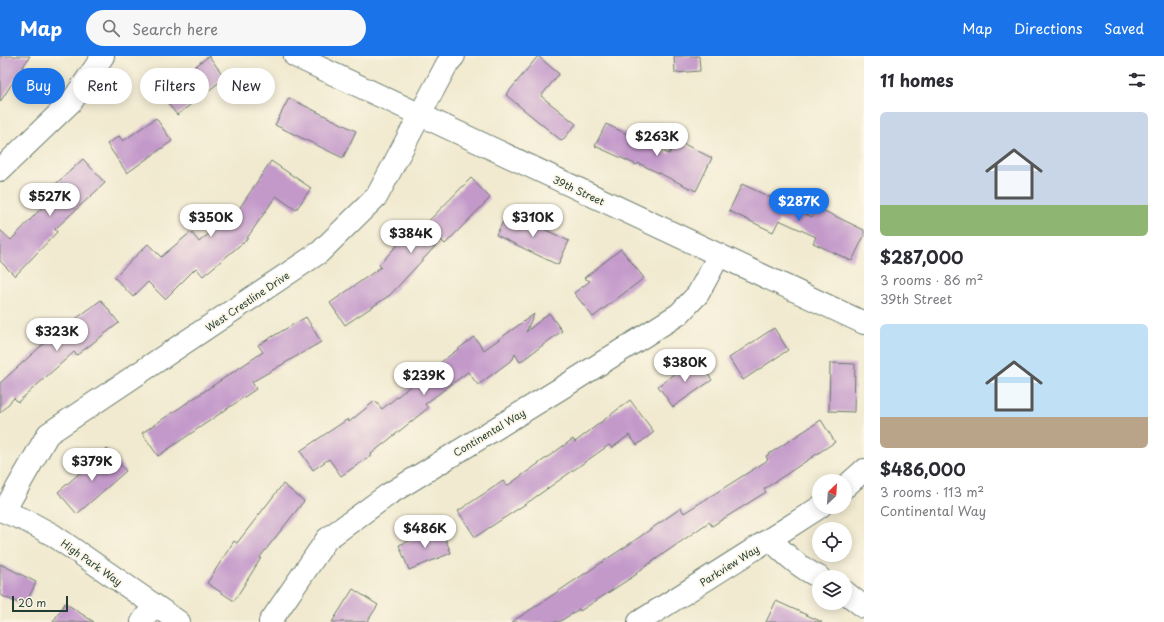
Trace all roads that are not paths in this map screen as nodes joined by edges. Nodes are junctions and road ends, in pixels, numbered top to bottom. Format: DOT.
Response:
graph roads {
  1 [pos="103,56"];
  2 [pos="295,56"];
  3 [pos="454,56"];
  4 [pos="420,116"];
  5 [pos="0,170"];
  6 [pos="719,255"];
  7 [pos="864,323"];
  8 [pos="864,470"];
  9 [pos="852,481"];
  10 [pos="2,511"];
  11 [pos="812,512"];
  12 [pos="770,539"];
  13 [pos="812,574"];
  14 [pos="852,598"];
  15 [pos="864,607"];
  16 [pos="148,613"];
  17 [pos="179,622"];
  18 [pos="270,622"];
  19 [pos="639,622"];
  1 -- 5 [label="street"];
  2 -- 4 [label="street, 39th Street"];
  3 -- 4 [label="street, West Crestline Drive"];
  4 -- 6 [label="street, 39th Street"];
  4 -- 10 [label="street, West Crestline Drive"];
  6 -- 7 [label="street, 39th Street"];
  6 -- 18 [label="street, Continental Way"];
  8 -- 9 [label="street"];
  10 -- 16 [label="street, High Park Way"];
  11 -- 12 [label="street, Parkview Way"];
  12 -- 13 [label="street"];
  12 -- 19 [label="street, Parkview Way"];
  14 -- 15 [label="street"];
  16 -- 17 [label="street, High Park Way"];
}
